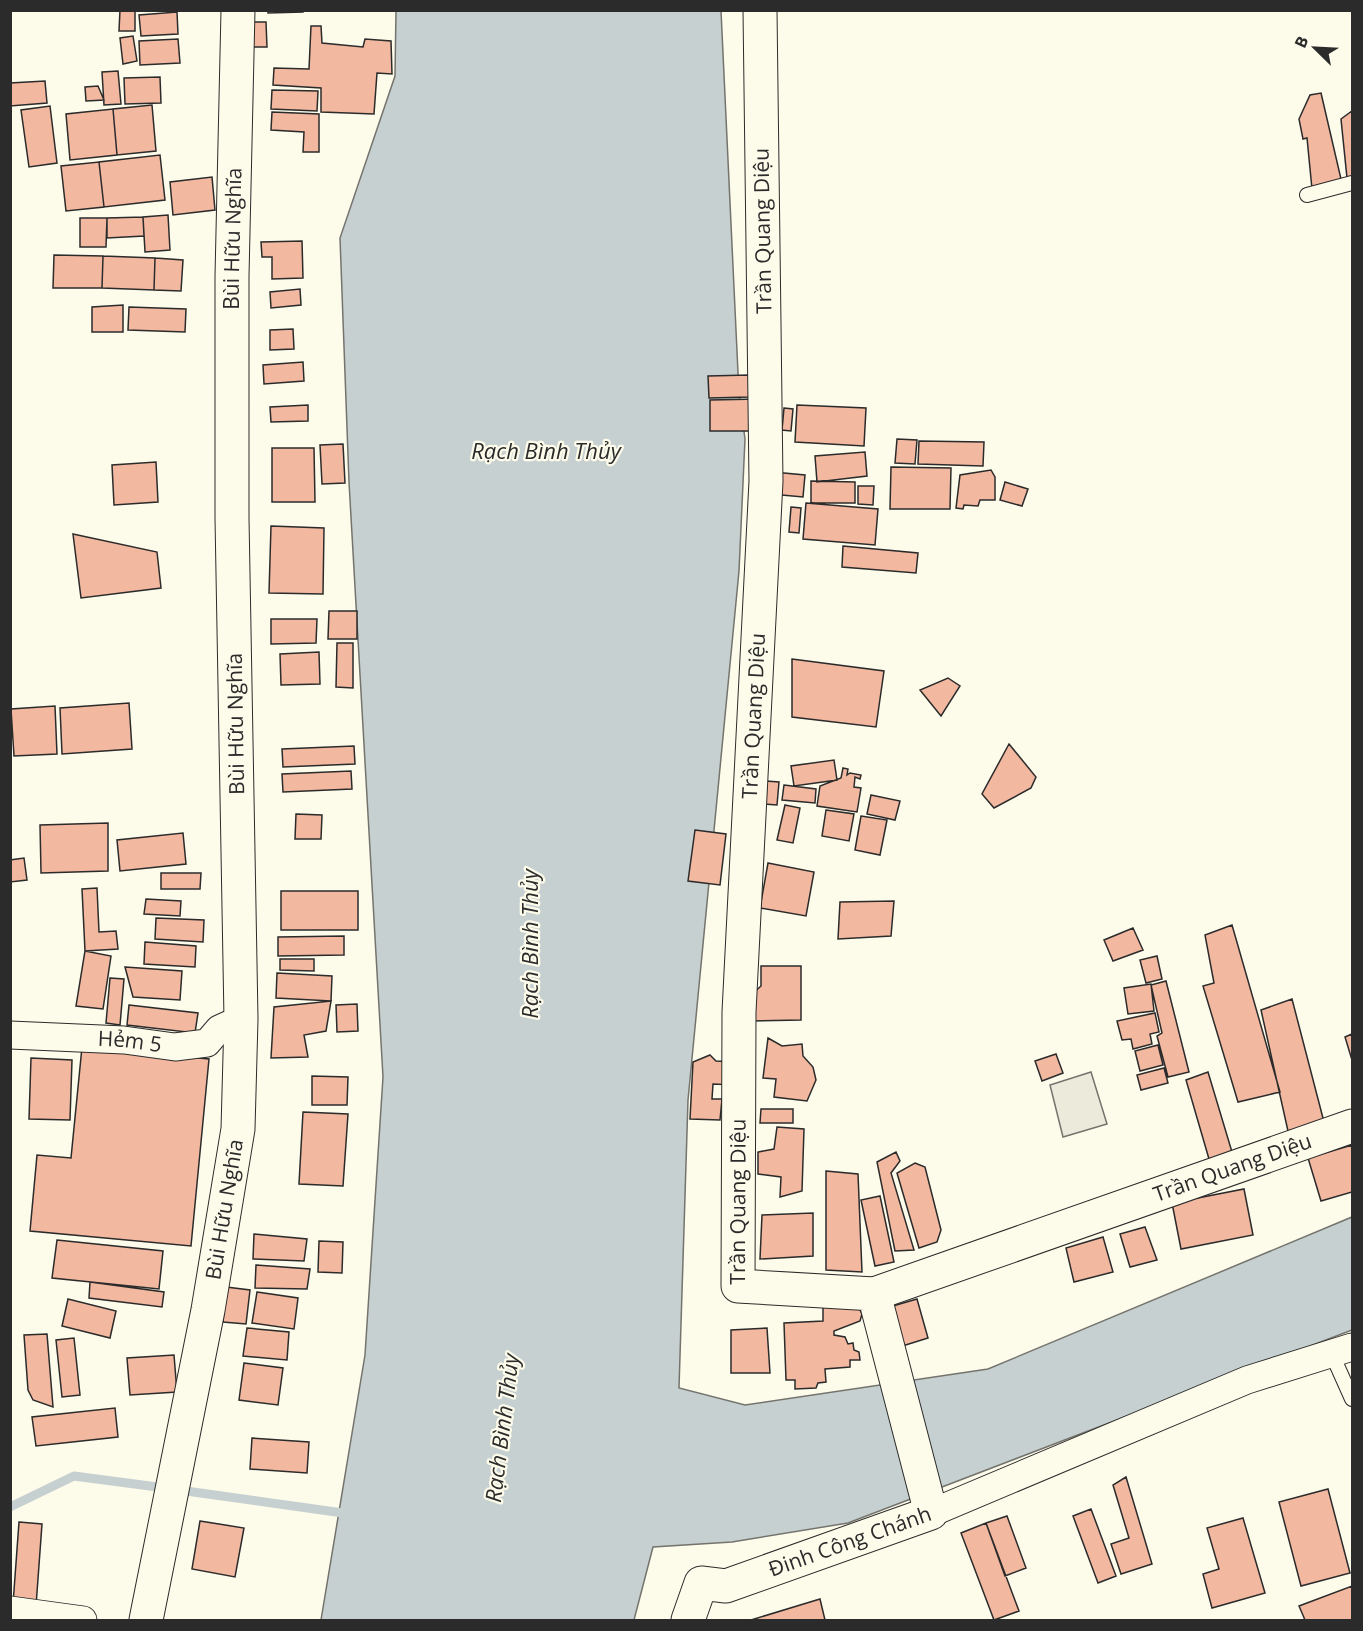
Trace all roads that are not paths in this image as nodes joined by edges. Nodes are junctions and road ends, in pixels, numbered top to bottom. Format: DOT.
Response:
graph roads {
  1 [pos="238,10"];
  2 [pos="760,10"];
  3 [pos="1353,183"];
  4 [pos="1307,195"];
  5 [pos="241,1020"];
  6 [pos="10,1035"];
  7 [pos="1353,1126"];
  8 [pos="874,1294"];
  9 [pos="1342,1349"];
  10 [pos="1353,1399"];
  11 [pos="928,1504"];
  12 [pos="10,1610"];
  13 [pos="83,1620"];
  14 [pos="146,1620"];
  15 [pos="688,1620"];
  1 -- 5 [label="street, Bùi Hữu Nghĩa"];
  2 -- 8 [label="street, Trần Quang Diệu"];
  3 -- 4 [label="lane"];
  5 -- 6 [label="street, Hẻm 5"];
  5 -- 14 [label="street, Bùi Hữu Nghĩa"];
  7 -- 8 [label="street, Trần Quang Diệu"];
  8 -- 11 [label="street, Đinh Công Chánh"];
  9 -- 10 [label="lane"];
  9 -- 11 [label="street"];
  11 -- 15 [label="street, Đinh Công Chánh"];
  12 -- 13 [label="street"];
}
